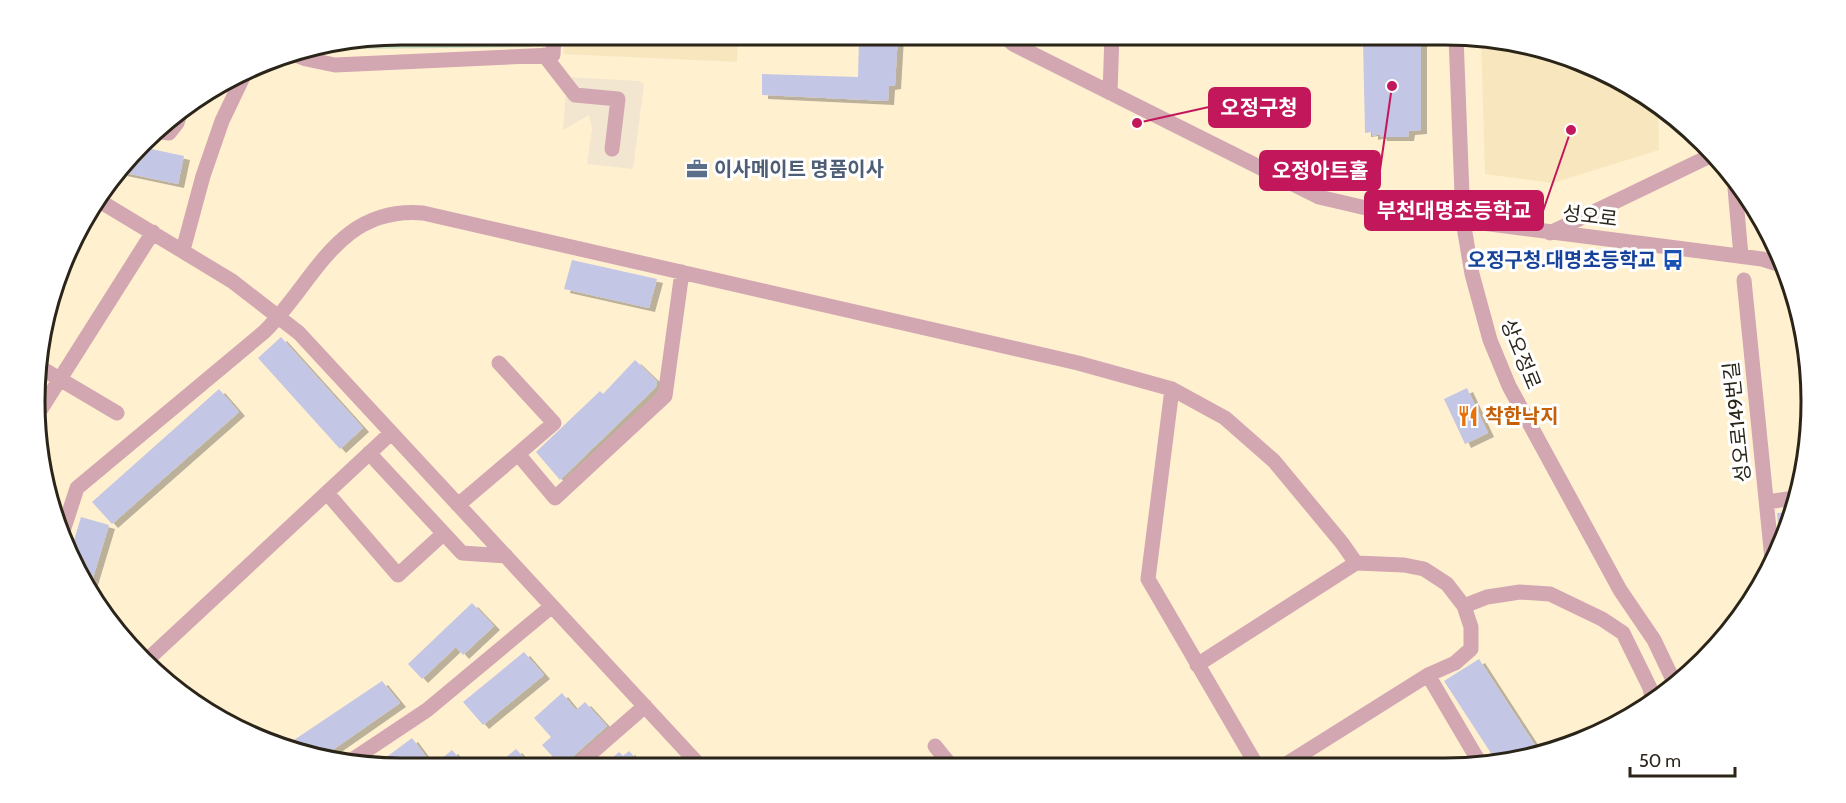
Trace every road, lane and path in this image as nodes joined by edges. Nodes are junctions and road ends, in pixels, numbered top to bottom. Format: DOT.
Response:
graph roads {
  1 [pos="553,45"];
  2 [pos="1015,45"];
  3 [pos="1112,45"];
  4 [pos="1456,46"];
  5 [pos="544,55"];
  6 [pos="306,58"];
  7 [pos="239,84"];
  8 [pos="1110,93"];
  9 [pos="612,149"];
  10 [pos="1706,158"];
  11 [pos="1736,196"];
  12 [pos="105,204"];
  13 [pos="1463,221"];
  14 [pos="153,232"];
  15 [pos="1550,233"];
  16 [pos="183,250"];
  17 [pos="1741,256"];
  18 [pos="1773,262"];
  19 [pos="682,272"];
  20 [pos="1744,280"];
  21 [pos="279,317"];
  22 [pos="499,363"];
  23 [pos="47,371"];
  24 [pos="60,379"];
  25 [pos="1172,389"];
  26 [pos="45,405"];
  27 [pos="117,413"];
  28 [pos="392,433"];
  29 [pos="369,453"];
  30 [pos="518,454"];
  31 [pos="327,493"];
  32 [pos="1787,499"];
  33 [pos="1767,502"];
  34 [pos="458,505"];
  35 [pos="66,522"];
  36 [pos="443,534"];
  37 [pos="1771,545"];
  38 [pos="506,556"];
  39 [pos="1356,563"];
  40 [pos="552,606"];
  41 [pos="1464,606"];
  42 [pos="151,656"];
  43 [pos="1197,665"];
  44 [pos="1428,675"];
  45 [pos="1671,677"];
  46 [pos="1651,692"];
  47 [pos="645,706"];
  48 [pos="935,746"];
  49 [pos="359,755"];
  50 [pos="1476,756"];
  51 [pos="585,758"];
  52 [pos="689,758"];
  53 [pos="945,758"];
  54 [pos="1252,758"];
  55 [pos="1296,758"];
  1 -- 5 [label="street"];
  2 -- 8 [label="street, 성오로"];
  3 -- 8 [label="street"];
  4 -- 13 [label="street, 상오정로"];
  5 -- 6 [label="street"];
  5 -- 9 [label="street"];
  7 -- 16 [label="street"];
  8 -- 13 [label="street, 성오로"];
  10 -- 15 [label="street"];
  11 -- 17 [label="street"];
  12 -- 14 [label="street"];
  13 -- 15 [label="street, 성오로"];
  13 -- 45 [label="street, 상오정로"];
  14 -- 16 [label="street"];
  14 -- 24 [label="street"];
  15 -- 17 [label="street, 성오로"];
  16 -- 21 [label="street"];
  17 -- 18 [label="street, 성오로"];
  19 -- 21 [label="street"];
  19 -- 25 [label="street"];
  19 -- 30 [label="street"];
  20 -- 33 [label="street, 성오로149번길"];
  21 -- 28 [label="street"];
  21 -- 35 [label="street"];
  22 -- 30 [label="street"];
  23 -- 24 [label="street"];
  24 -- 26 [label="street"];
  24 -- 27 [label="street"];
  25 -- 39 [label="street"];
  25 -- 43 [label="street"];
  28 -- 29 [label="street"];
  28 -- 34 [label="street"];
  29 -- 31 [label="street"];
  29 -- 36 [label="street"];
  30 -- 34 [label="street"];
  31 -- 36 [label="street"];
  31 -- 42 [label="street"];
  32 -- 33 [label="street"];
  33 -- 37 [label="street, 성오로149번길"];
  34 -- 38 [label="street"];
  36 -- 38 [label="street"];
  38 -- 40 [label="street"];
  39 -- 41 [label="street"];
  39 -- 43 [label="street"];
  40 -- 47 [label="street"];
  40 -- 49 [label="street"];
  41 -- 44 [label="street"];
  41 -- 46 [label="street"];
  43 -- 54 [label="street"];
  44 -- 50 [label="street"];
  44 -- 55 [label="street"];
  47 -- 51 [label="street"];
  47 -- 52 [label="street"];
  48 -- 53 [label="street"];
}
